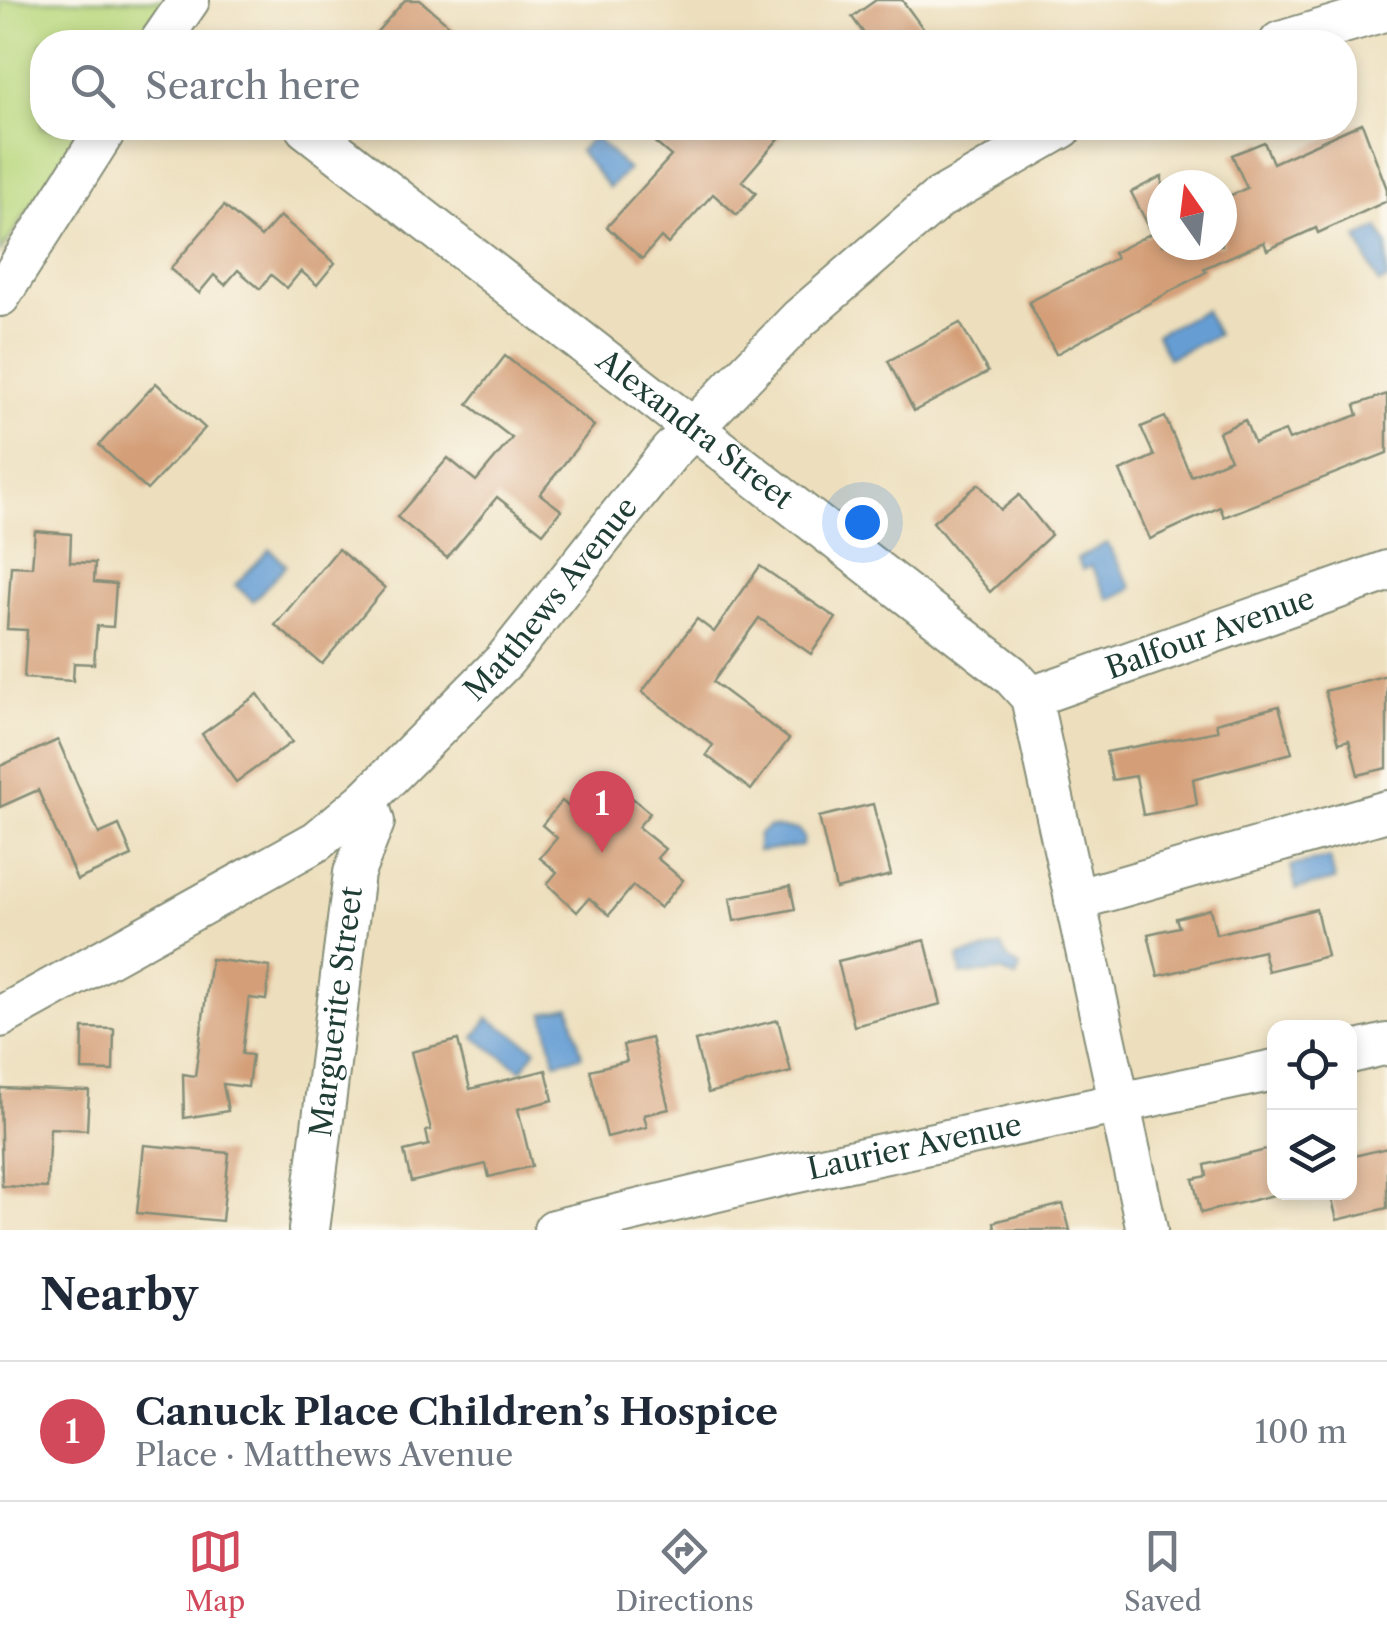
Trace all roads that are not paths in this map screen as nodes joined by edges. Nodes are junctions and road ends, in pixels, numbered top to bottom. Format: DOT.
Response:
graph roads {
  1 [pos="1387,10"];
  2 [pos="1320,30"];
  3 [pos="99,140"];
  4 [pos="321,140"];
  5 [pos="1041,140"];
  6 [pos="0,296"];
  7 [pos="690,430"];
  8 [pos="1387,571"];
  9 [pos="1031,697"];
  10 [pos="366,799"];
  11 [pos="1387,812"];
  12 [pos="1075,900"];
  13 [pos="0,1017"];
  14 [pos="1387,1044"];
  15 [pos="1357,1050"];
  16 [pos="1267,1072"];
  17 [pos="1119,1104"];
  18 [pos="310,1230"];
  19 [pos="554,1230"];
  20 [pos="1147,1230"];
  1 -- 2 [label="street"];
  3 -- 6 [label="street"];
  4 -- 7 [label="street, Alexandra Street"];
  5 -- 7 [label="street, Matthews Avenue"];
  7 -- 9 [label="street, Alexandra Street"];
  7 -- 10 [label="street, Matthews Avenue"];
  8 -- 9 [label="street, Balfour Avenue"];
  9 -- 12 [label="street"];
  10 -- 13 [label="street, Matthews Avenue"];
  10 -- 18 [label="street, Marguerite Street"];
  11 -- 12 [label="street"];
  12 -- 17 [label="street"];
  14 -- 15 [label="street"];
  16 -- 17 [label="street, Laurier Avenue"];
  17 -- 19 [label="street, Laurier Avenue"];
  17 -- 20 [label="street"];
}
